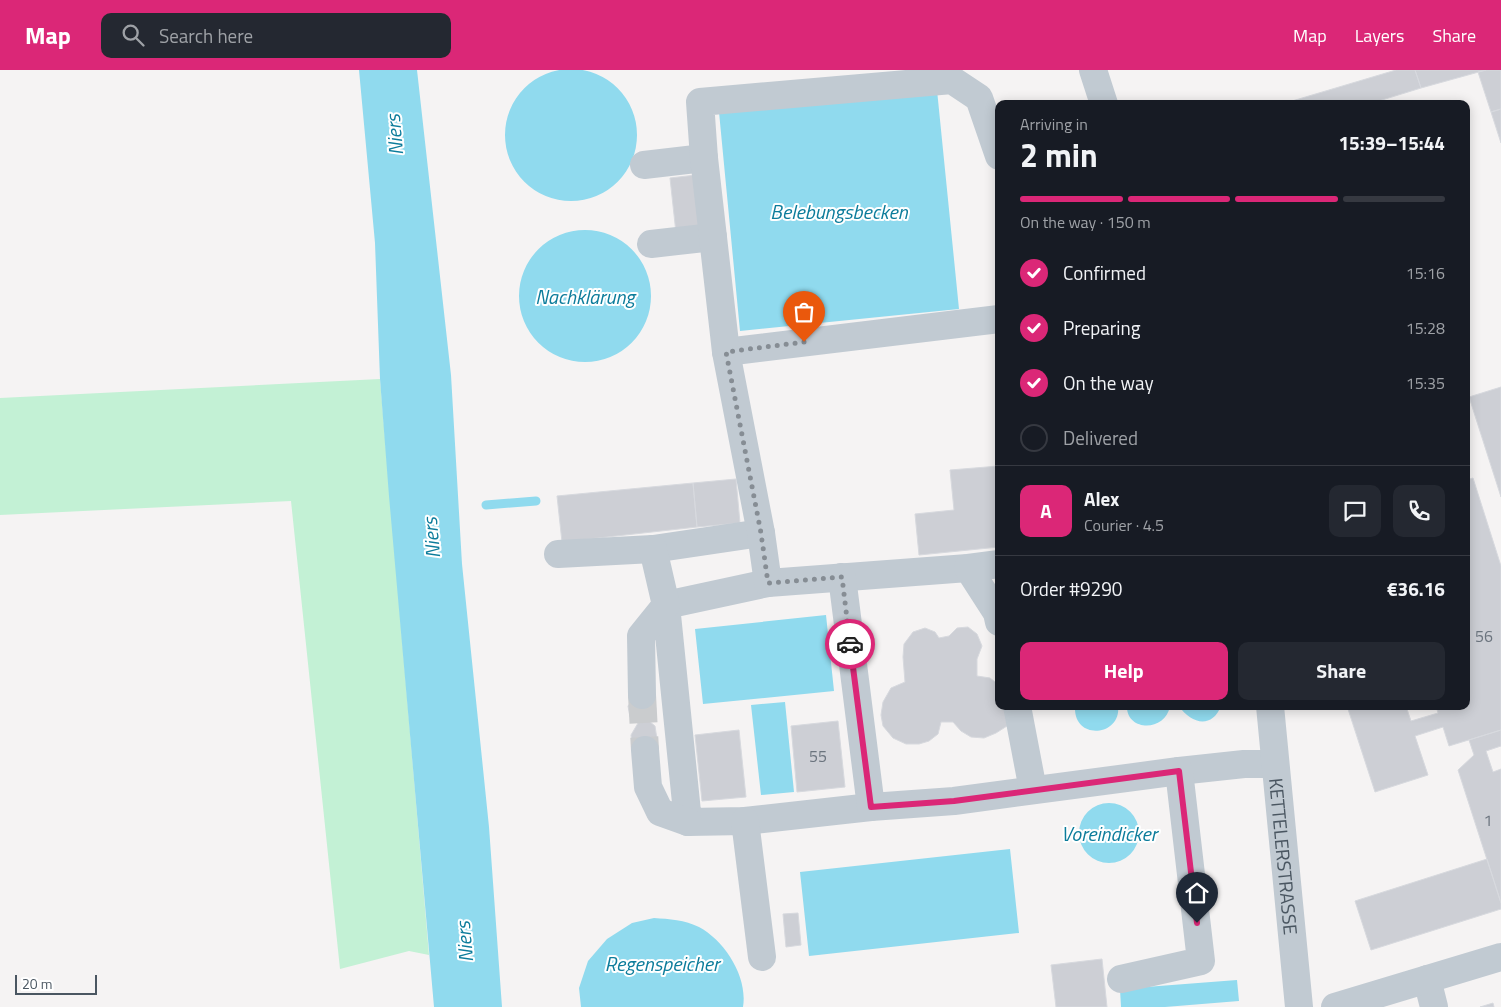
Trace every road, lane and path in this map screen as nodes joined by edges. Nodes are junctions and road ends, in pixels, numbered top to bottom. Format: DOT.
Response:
graph roads {
  1 [pos="1093,70"];
  2 [pos="1103,100"];
  3 [pos="995,144"];
  4 [pos="704,158"];
  5 [pos="644,165"];
  6 [pos="713,237"];
  7 [pos="651,244"];
  8 [pos="995,319"];
  9 [pos="726,352"];
  10 [pos="761,533"];
  11 [pos="653,549"];
  12 [pos="558,554"];
  13 [pos="995,565"];
  14 [pos="968,568"];
  15 [pos="842,577"];
  16 [pos="768,583"];
  17 [pos="666,605"];
  18 [pos="995,610"];
  19 [pos="642,695"];
  20 [pos="1018,710"];
  21 [pos="1270,710"];
  22 [pos="645,750"];
  23 [pos="1275,764"];
  24 [pos="1179,771"];
  25 [pos="1034,790"];
  26 [pos="871,807"];
  27 [pos="745,821"];
  28 [pos="688,822"];
  29 [pos="762,957"];
  30 [pos="1501,957"];
  31 [pos="1121,979"];
  32 [pos="1427,979"];
  33 [pos="1299,1007"];
  34 [pos="1335,1007"];
  35 [pos="1434,1007"];
  1 -- 2 [label="street"];
  3 -- 4 [label="street"];
  4 -- 5 [label="street"];
  4 -- 6 [label="street"];
  6 -- 7 [label="street"];
  6 -- 9 [label="street"];
  8 -- 9 [label="street"];
  9 -- 10 [label="street"];
  10 -- 11 [label="street"];
  10 -- 16 [label="street"];
  11 -- 12 [label="street"];
  11 -- 17 [label="street"];
  13 -- 14 [label="street"];
  14 -- 15 [label="street"];
  14 -- 18 [label="street"];
  15 -- 16 [label="street"];
  15 -- 26 [label="street"];
  16 -- 17 [label="street"];
  17 -- 19 [label="street"];
  17 -- 28 [label="street"];
  20 -- 25 [label="street"];
  21 -- 23 [label="street, KETTELERSTRASSE"];
  22 -- 28 [label="street"];
  23 -- 24 [label="street"];
  23 -- 33 [label="street, KETTELERSTRASSE"];
  24 -- 25 [label="street"];
  24 -- 31 [label="street"];
  25 -- 26 [label="street"];
  26 -- 27 [label="street"];
  27 -- 28 [label="street"];
  27 -- 29 [label="street"];
  30 -- 32 [label="street"];
  32 -- 34 [label="street"];
  32 -- 35 [label="street"];
}
